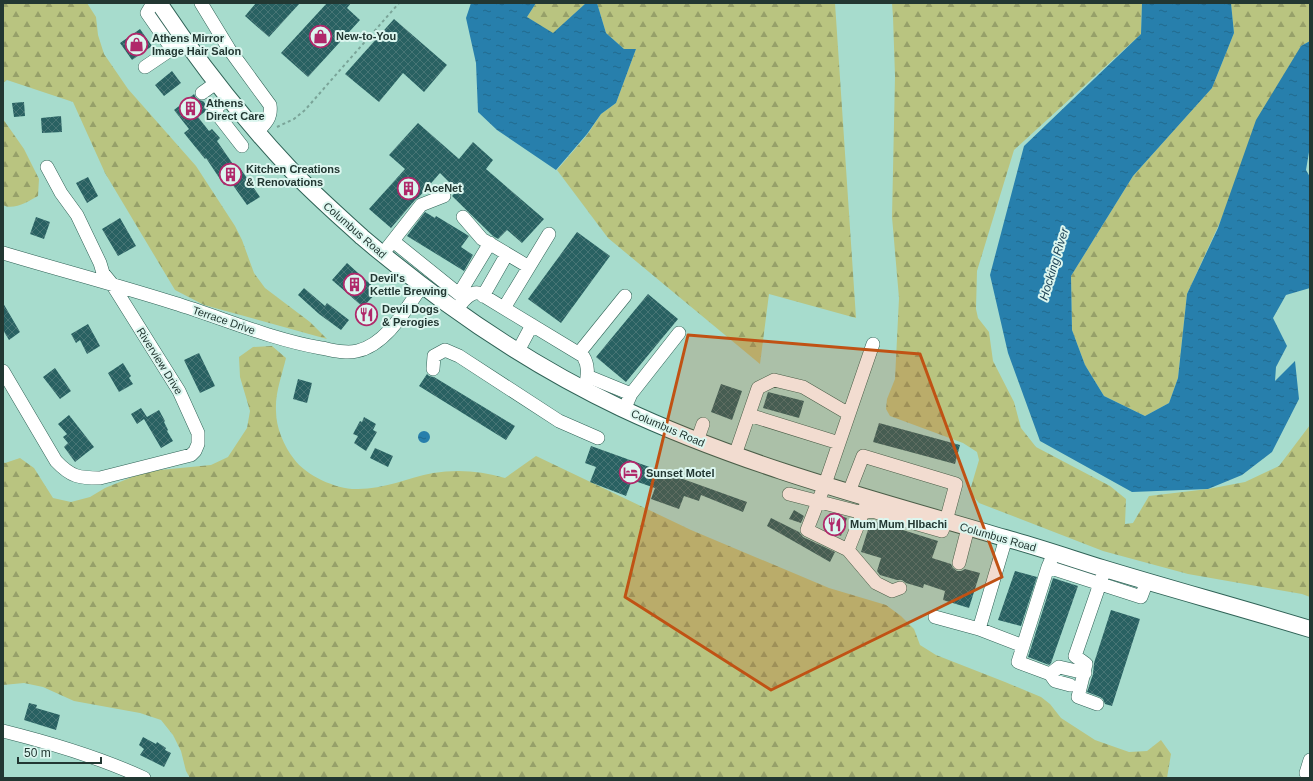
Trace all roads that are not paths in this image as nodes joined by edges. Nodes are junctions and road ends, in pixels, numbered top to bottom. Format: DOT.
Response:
graph roads {
  1 [pos="153,3"];
  2 [pos="159,3"];
  3 [pos="201,3"];
  4 [pos="178,44"];
  5 [pos="145,68"];
  6 [pos="216,82"];
  7 [pos="202,93"];
  8 [pos="228,98"];
  9 [pos="260,136"];
  10 [pos="242,146"];
  11 [pos="47,167"];
  12 [pos="444,196"];
  13 [pos="463,217"];
  14 [pos="549,234"];
  15 [pos="393,241"];
  16 [pos="490,244"];
  17 [pos="3,253"];
  18 [pos="382,254"];
  19 [pos="507,254"];
  20 [pos="529,267"];
  21 [pos="112,284"];
  22 [pos="422,286"];
  23 [pos="483,296"];
  24 [pos="625,296"];
  25 [pos="460,301"];
  26 [pos="504,308"];
  27 [pos="532,325"];
  28 [pos="679,333"];
  29 [pos="873,344"];
  30 [pos="518,351"];
  31 [pos="579,353"];
  32 [pos="433,369"];
  33 [pos="3,371"];
  34 [pos="586,383"];
  35 [pos="631,394"];
  36 [pos="624,410"];
  37 [pos="849,414"];
  38 [pos="749,415"];
  39 [pos="703,424"];
  40 [pos="598,438"];
  41 [pos="697,441"];
  42 [pos="839,443"];
  43 [pos="736,455"];
  44 [pos="825,484"];
  45 [pos="849,492"];
  46 [pos="789,494"];
  47 [pos="818,501"];
  48 [pos="866,505"];
  49 [pos="946,521"];
  50 [pos="968,528"];
  51 [pos="1006,538"];
  52 [pos="848,550"];
  53 [pos="1051,560"];
  54 [pos="959,563"];
  55 [pos="1102,576"];
  56 [pos="900,588"];
  57 [pos="935,617"];
  58 [pos="979,629"];
  59 [pos="1310,629"];
  60 [pos="1023,646"];
  61 [pos="1085,673"];
  62 [pos="1050,674"];
  63 [pos="1070,685"];
  64 [pos="1097,704"];
  65 [pos="3,731"];
  66 [pos="1310,760"];
  67 [pos="144,778"];
  68 [pos="1308,778"];
  1 -- 4 [label="street"];
  2 -- 4 [label="main road, Columbus Road"];
  3 -- 9 [label="street"];
  4 -- 5 [label="street"];
  4 -- 6 [label="main road, Columbus Road"];
  6 -- 7 [label="street"];
  6 -- 8 [label="main road, Columbus Road"];
  8 -- 9 [label="main road, Columbus Road"];
  8 -- 10 [label="street"];
  9 -- 18 [label="main road, Columbus Road"];
  11 -- 21 [label="street, Riverview Drive"];
  12 -- 15 [label="street"];
  13 -- 16 [label="street"];
  14 -- 20 [label="street"];
  15 -- 18 [label="street"];
  15 -- 25 [label="street"];
  16 -- 19 [label="street"];
  16 -- 25 [label="street"];
  17 -- 21 [label="street, Terrace Drive"];
  18 -- 22 [label="main road, Columbus Road"];
  19 -- 20 [label="street"];
  19 -- 23 [label="street"];
  20 -- 26 [label="street"];
  21 -- 22 [label="street, Terrace Drive"];
  21 -- 33 [label="street, Riverview Drive"];
  22 -- 25 [label="main road, Columbus Road"];
  23 -- 25 [label="street"];
  23 -- 26 [label="street"];
  24 -- 31 [label="street"];
  25 -- 30 [label="main road, Columbus Road"];
  26 -- 27 [label="street"];
  27 -- 30 [label="street"];
  27 -- 31 [label="street"];
  28 -- 35 [label="street"];
  29 -- 37 [label="street"];
  30 -- 34 [label="main road, Columbus Road"];
  31 -- 34 [label="street"];
  32 -- 40 [label="street"];
  34 -- 35 [label="street"];
  34 -- 36 [label="main road, Columbus Road"];
  35 -- 36 [label="street"];
  36 -- 41 [label="main road, Columbus Road"];
  37 -- 38 [label="street"];
  37 -- 42 [label="street"];
  38 -- 42 [label="street"];
  38 -- 43 [label="street"];
  39 -- 41 [label="street"];
  41 -- 43 [label="main road, Columbus Road"];
  42 -- 44 [label="street"];
  43 -- 44 [label="main road, Columbus Road"];
  44 -- 45 [label="main road, Columbus Road"];
  44 -- 47 [label="street"];
  45 -- 48 [label="main road, Columbus Road"];
  45 -- 49 [label="street"];
  46 -- 47 [label="street"];
  47 -- 48 [label="street"];
  47 -- 52 [label="street"];
  48 -- 49 [label="main road, Columbus Road"];
  48 -- 52 [label="street"];
  49 -- 50 [label="main road, Columbus Road"];
  50 -- 51 [label="main road, Columbus Road"];
  50 -- 54 [label="street"];
  51 -- 53 [label="main road, Columbus Road"];
  51 -- 58 [label="street"];
  52 -- 56 [label="street"];
  53 -- 55 [label="main road, Columbus Road"];
  53 -- 60 [label="street"];
  55 -- 59 [label="main road, Columbus Road"];
  55 -- 61 [label="street"];
  57 -- 58 [label="street"];
  58 -- 60 [label="street"];
  60 -- 62 [label="street"];
  61 -- 62 [label="street"];
  61 -- 64 [label="street"];
  62 -- 63 [label="street"];
  65 -- 67 [label="street"];
  66 -- 68 [label="street"];
}
